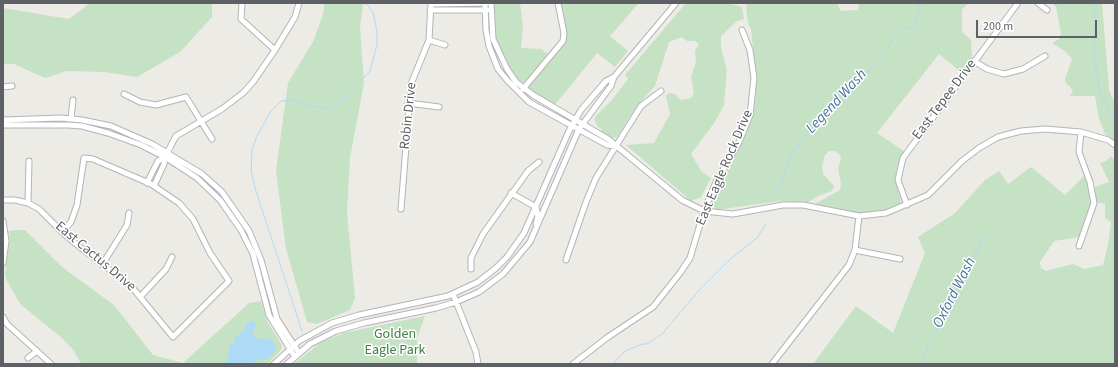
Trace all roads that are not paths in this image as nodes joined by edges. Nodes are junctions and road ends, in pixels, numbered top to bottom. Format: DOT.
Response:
graph roads {
  1 [pos="242,3"];
  2 [pos="299,3"];
  3 [pos="486,3"];
  4 [pos="491,3"];
  5 [pos="558,3"];
  6 [pos="676,3"];
  7 [pos="1018,3"];
  8 [pos="1038,3"];
  9 [pos="431,4"];
  10 [pos="430,10"];
  11 [pos="485,10"];
  12 [pos="491,10"];
  13 [pos="1047,10"];
  14 [pos="742,30"];
  15 [pos="429,40"];
  16 [pos="445,45"];
  17 [pos="275,50"];
  18 [pos="1045,56"];
  19 [pos="974,61"];
  20 [pos="614,77"];
  21 [pos="12,86"];
  22 [pos="3,87"];
  23 [pos="524,88"];
  24 [pos="661,91"];
  25 [pos="520,93"];
  26 [pos="124,94"];
  27 [pos="73,100"];
  28 [pos="408,103"];
  29 [pos="439,107"];
  30 [pos="71,119"];
  31 [pos="3,120"];
  32 [pos="202,121"];
  33 [pos="574,122"];
  34 [pos="3,125"];
  35 [pos="581,126"];
  36 [pos="1081,132"];
  37 [pos="212,139"];
  38 [pos="1115,145"];
  39 [pos="616,146"];
  40 [pos="166,154"];
  41 [pos="29,161"];
  42 [pos="539,162"];
  43 [pos="147,183"];
  44 [pos="154,186"];
  45 [pos="511,193"];
  46 [pos="3,200"];
  47 [pos="28,203"];
  48 [pos="907,205"];
  49 [pos="536,207"];
  50 [pos="401,209"];
  51 [pos="704,211"];
  52 [pos="129,213"];
  53 [pos="859,216"];
  54 [pos="3,221"];
  55 [pos="62,232"];
  56 [pos="530,242"];
  57 [pos="1079,246"];
  58 [pos="855,250"];
  59 [pos="172,257"];
  60 [pos="900,259"];
  61 [pos="566,260"];
  62 [pos="3,263"];
  63 [pos="102,265"];
  64 [pos="471,269"];
  65 [pos="453,294"];
  66 [pos="140,297"];
  67 [pos="456,302"];
  68 [pos="3,317"];
  69 [pos="292,348"];
  70 [pos="37,351"];
  71 [pos="297,355"];
  72 [pos="28,358"];
  73 [pos="51,364"];
  74 [pos="274,364"];
  75 [pos="287,364"];
  76 [pos="478,364"];
  77 [pos="573,364"];
  78 [pos="772,364"];
  1 -- 17 [label="street"];
  2 -- 17 [label="street"];
  3 -- 9 [label="street"];
  3 -- 11 [label="street"];
  4 -- 12 [label="street"];
  5 -- 23 [label="street"];
  6 -- 20 [label="street"];
  7 -- 19 [label="street, East Tepee Drive"];
  8 -- 13 [label="street"];
  9 -- 10 [label="street, Robin Drive"];
  10 -- 11 [label="street"];
  10 -- 15 [label="street, Robin Drive"];
  11 -- 12 [label="street"];
  11 -- 25 [label="street"];
  12 -- 23 [label="street"];
  14 -- 51 [label="street, East Eagle Rock Drive"];
  15 -- 16 [label="street"];
  15 -- 28 [label="street, Robin Drive"];
  17 -- 32 [label="street"];
  18 -- 19 [label="street"];
  19 -- 48 [label="street, East Tepee Drive"];
  20 -- 33 [label="street"];
  20 -- 35 [label="street"];
  21 -- 22 [label="street"];
  23 -- 25 [label="street"];
  23 -- 33 [label="street"];
  24 -- 39 [label="street"];
  25 -- 33 [label="street"];
  26 -- 32 [label="street"];
  27 -- 30 [label="street"];
  28 -- 29 [label="street"];
  28 -- 50 [label="street, Robin Drive"];
  30 -- 31 [label="street"];
  30 -- 40 [label="street"];
  32 -- 37 [label="street"];
  32 -- 40 [label="street"];
  33 -- 35 [label="street"];
  33 -- 49 [label="street"];
  34 -- 40 [label="street"];
  35 -- 39 [label="street"];
  35 -- 56 [label="street"];
  36 -- 38 [label="street"];
  36 -- 48 [label="street"];
  36 -- 57 [label="street"];
  39 -- 51 [label="street"];
  39 -- 61 [label="street"];
  40 -- 43 [label="street"];
  40 -- 44 [label="street"];
  40 -- 69 [label="street"];
  41 -- 47 [label="street"];
  42 -- 45 [label="street"];
  43 -- 44 [label="street"];
  43 -- 55 [label="street"];
  44 -- 66 [label="street, East Cactus Drive"];
  45 -- 49 [label="street"];
  45 -- 64 [label="street"];
  46 -- 47 [label="street, East Cactus Drive"];
  47 -- 55 [label="street, East Cactus Drive"];
  48 -- 53 [label="street"];
  49 -- 56 [label="street"];
  49 -- 65 [label="street"];
  51 -- 53 [label="street"];
  51 -- 77 [label="street, East Eagle Rock Drive"];
  52 -- 63 [label="street"];
  53 -- 58 [label="street"];
  54 -- 62 [label="street"];
  55 -- 63 [label="street, East Cactus Drive"];
  56 -- 67 [label="street"];
  58 -- 60 [label="street"];
  58 -- 78 [label="street"];
  59 -- 66 [label="street"];
  63 -- 66 [label="street, East Cactus Drive"];
  65 -- 67 [label="street"];
  65 -- 69 [label="street"];
  67 -- 71 [label="street"];
  67 -- 76 [label="street"];
  68 -- 70 [label="street"];
  69 -- 71 [label="street"];
  69 -- 74 [label="street"];
  70 -- 72 [label="street"];
  70 -- 73 [label="street"];
  71 -- 75 [label="street"];
}
